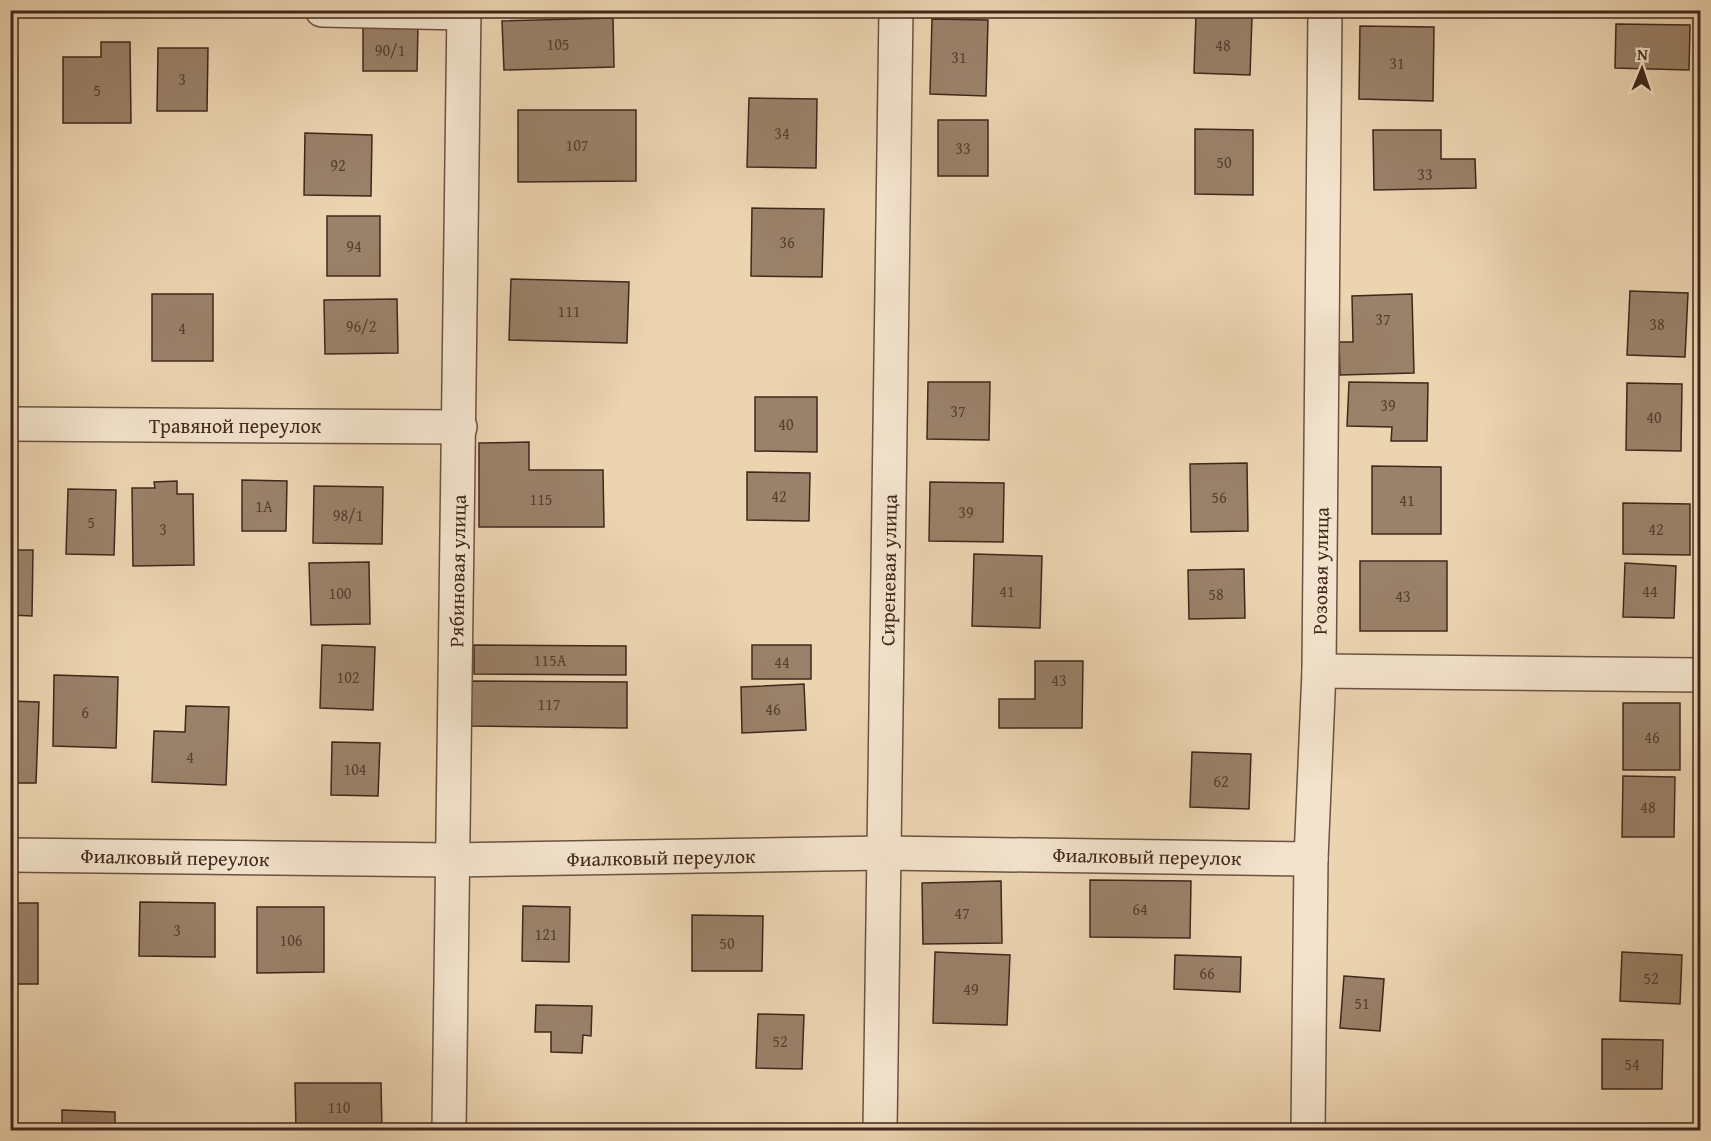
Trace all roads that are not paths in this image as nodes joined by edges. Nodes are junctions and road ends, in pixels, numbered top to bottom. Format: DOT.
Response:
graph roads {
  1 [pos="322,10"];
  2 [pos="896,10"];
  3 [pos="1325,10"];
  4 [pos="464,12"];
  5 [pos="10,424"];
  6 [pos="460,427"];
  7 [pos="1319,671"];
  8 [pos="1701,675"];
  9 [pos="884,853"];
  10 [pos="10,855"];
  11 [pos="1311,859"];
  12 [pos="451,860"];
  13 [pos="448,1131"];
  14 [pos="880,1131"];
  15 [pos="1308,1131"];
  1 -- 4 [label="street"];
  2 -- 9 [label="street, Сиреневая улица"];
  3 -- 7 [label="street, Розовая улица"];
  4 -- 6 [label="street, Рябиновая улица"];
  5 -- 6 [label="street, Травяной переулок"];
  6 -- 12 [label="street, Рябиновая улица"];
  7 -- 8 [label="street"];
  7 -- 11 [label="street, Розовая улица"];
  9 -- 11 [label="street, Фиалковый переулок"];
  9 -- 12 [label="street, Фиалковый переулок"];
  9 -- 14 [label="street, Сиреневая улица"];
  10 -- 12 [label="street, Фиалковый переулок"];
  11 -- 15 [label="street, Розовая улица"];
  12 -- 13 [label="street, Рябиновая улица"];
}
